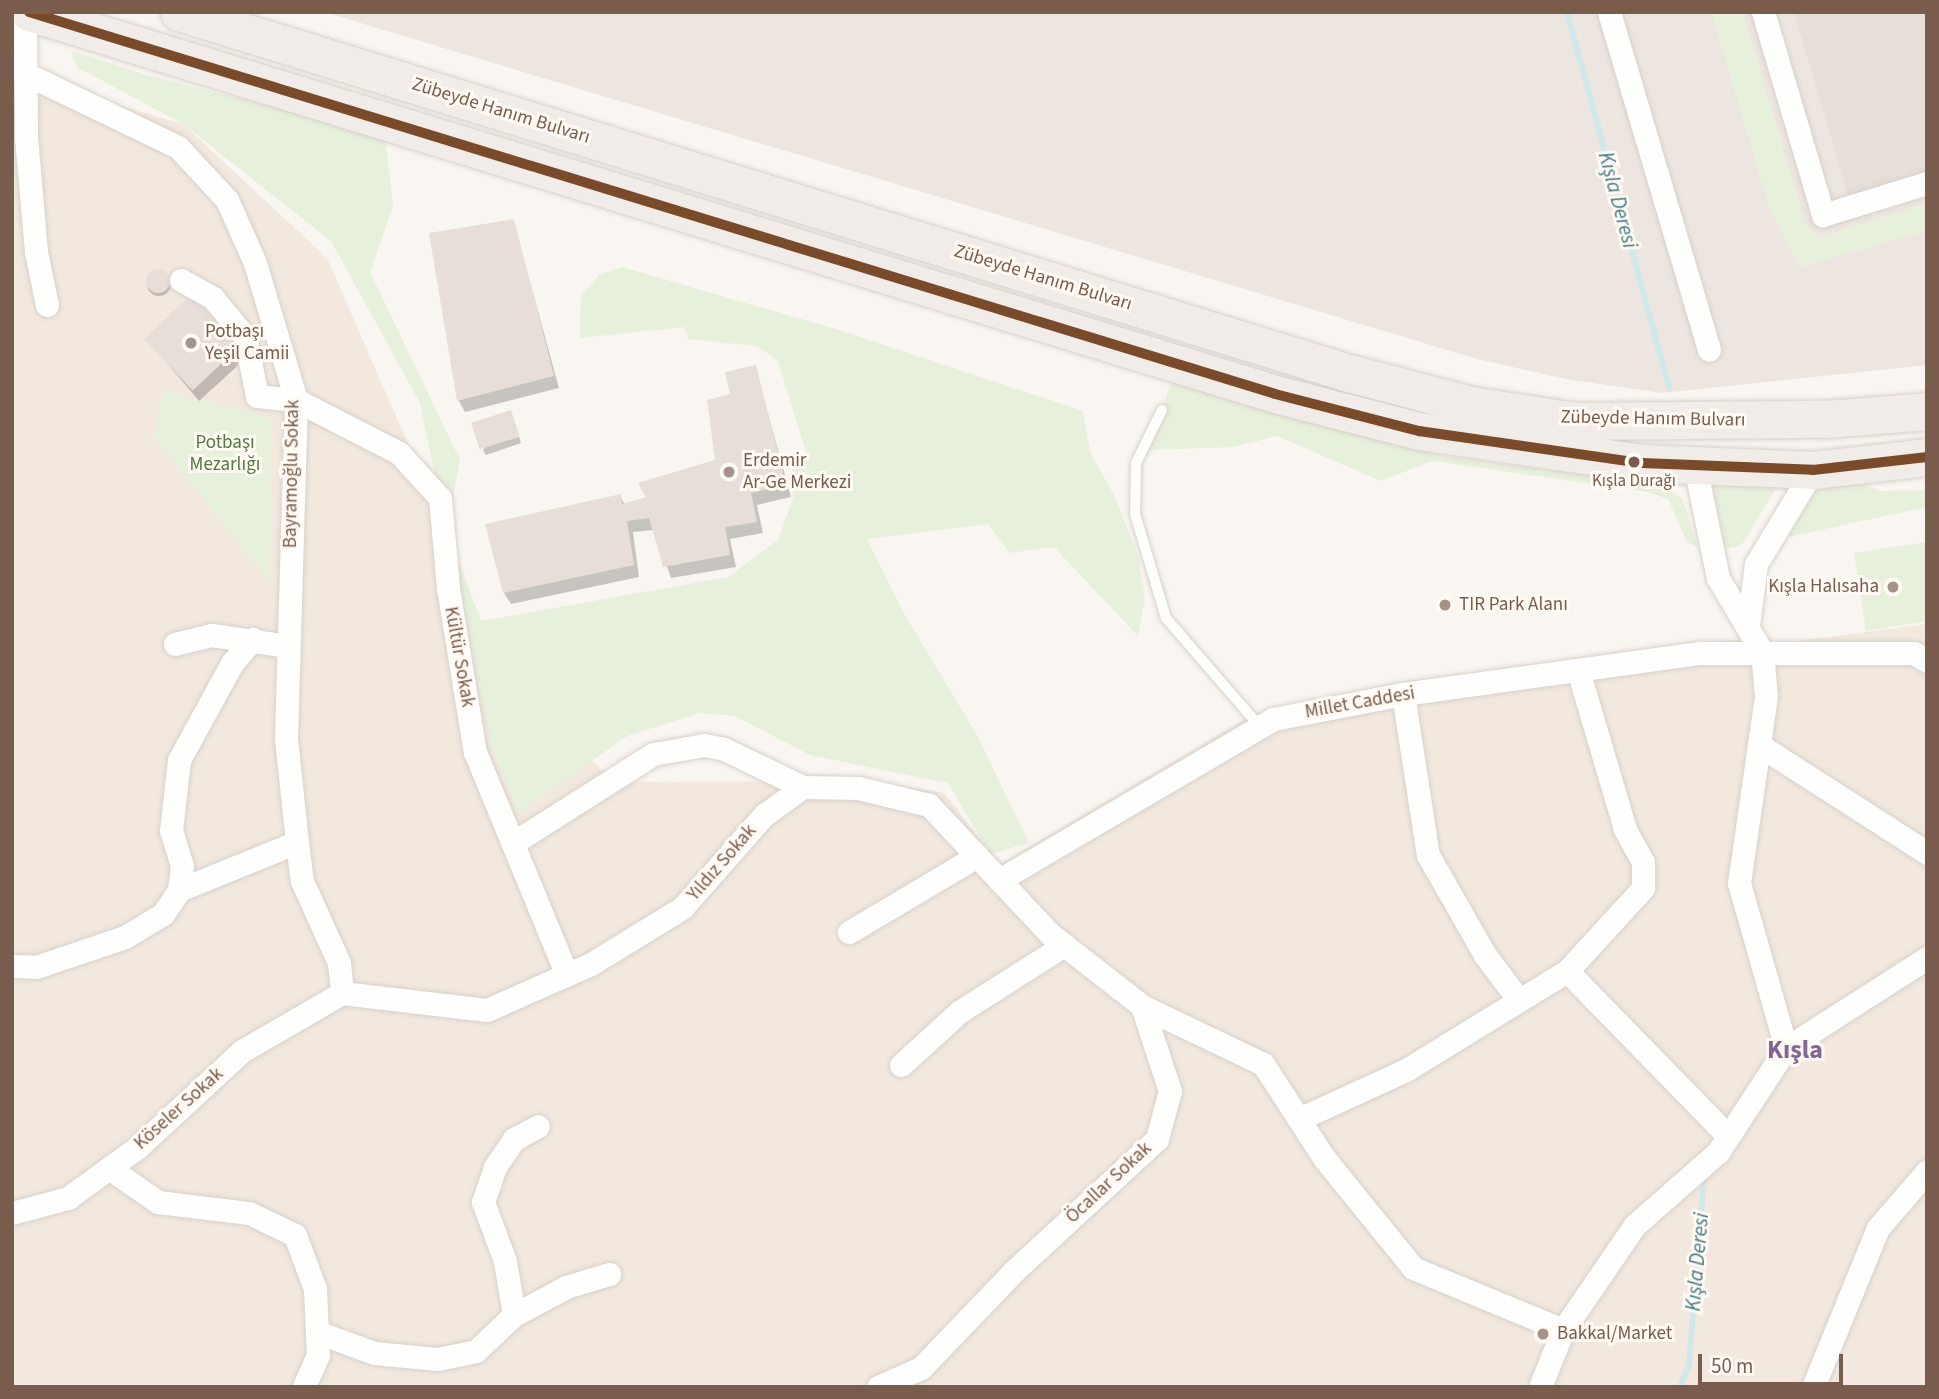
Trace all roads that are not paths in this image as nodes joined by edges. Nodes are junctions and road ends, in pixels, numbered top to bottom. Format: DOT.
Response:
graph roads {
  1 [pos="27,12"];
  2 [pos="179,12"];
  3 [pos="1609,12"];
  4 [pos="1763,12"];
  5 [pos="18,70"];
  6 [pos="1927,183"];
  7 [pos="181,280"];
  8 [pos="47,305"];
  9 [pos="1709,350"];
  10 [pos="296,400"];
  11 [pos="1162,410"];
  12 [pos="1927,411"];
  13 [pos="1927,457"];
  14 [pos="1695,466"];
  15 [pos="1813,470"];
  16 [pos="1748,625"];
  17 [pos="253,639"];
  18 [pos="175,645"];
  19 [pos="288,646"];
  20 [pos="1762,652"];
  21 [pos="1927,661"];
  22 [pos="1578,670"];
  23 [pos="1403,694"];
  24 [pos="1260,727"];
  25 [pos="1759,745"];
  26 [pos="803,787"];
  27 [pos="297,842"];
  28 [pos="513,843"];
  29 [pos="1927,853"];
  30 [pos="977,856"];
  31 [pos="999,880"];
  32 [pos="179,890"];
  33 [pos="849,932"];
  34 [pos="1064,945"];
  35 [pos="1927,958"];
  36 [pos="12,967"];
  37 [pos="1567,971"];
  38 [pos="568,975"];
  39 [pos="342,993"];
  40 [pos="1518,999"];
  41 [pos="1142,1006"];
  42 [pos="1786,1048"];
  43 [pos="901,1065"];
  44 [pos="1299,1119"];
  45 [pos="538,1126"];
  46 [pos="1728,1136"];
  47 [pos="109,1168"];
  48 [pos="1927,1171"];
  49 [pos="12,1213"];
  50 [pos="609,1274"];
  51 [pos="514,1315"];
  52 [pos="1563,1330"];
  53 [pos="317,1332"];
  54 [pos="304,1387"];
  55 [pos="878,1387"];
  56 [pos="1540,1387"];
  57 [pos="1812,1387"];
  1 -- 5 [label="street"];
  1 -- 14 [label="highway, Zübeyde Hanım Bulvarı"];
  2 -- 12 [label="highway, Zübeyde Hanım Bulvarı"];
  3 -- 9 [label="street"];
  4 -- 6 [label="street"];
  5 -- 8 [label="street"];
  5 -- 10 [label="street, Bayramoğlu Sokak"];
  7 -- 10 [label="street"];
  10 -- 19 [label="street, Bayramoğlu Sokak"];
  10 -- 28 [label="street, Kültür Sokak"];
  11 -- 24 [label="lane"];
  13 -- 15 [label="highway, Zübeyde Hanım Bulvarı"];
  14 -- 15 [label="highway, Zübeyde Hanım Bulvarı"];
  14 -- 16 [label="street"];
  15 -- 16 [label="street"];
  16 -- 20 [label="street"];
  17 -- 18 [label="street"];
  17 -- 19 [label="street"];
  17 -- 32 [label="street"];
  19 -- 27 [label="street, Bayramoğlu Sokak"];
  20 -- 21 [label="street, Millet Caddesi"];
  20 -- 22 [label="street, Millet Caddesi"];
  20 -- 25 [label="street"];
  22 -- 23 [label="street, Millet Caddesi"];
  22 -- 37 [label="street"];
  23 -- 24 [label="street, Millet Caddesi"];
  23 -- 40 [label="street"];
  24 -- 31 [label="street, Millet Caddesi"];
  25 -- 29 [label="street"];
  25 -- 42 [label="street"];
  26 -- 28 [label="street"];
  26 -- 30 [label="street"];
  26 -- 38 [label="street, Yıldız Sokak"];
  27 -- 32 [label="street"];
  27 -- 39 [label="street, Bayramoğlu Sokak"];
  28 -- 38 [label="street, Kültür Sokak"];
  30 -- 31 [label="street"];
  30 -- 33 [label="street"];
  31 -- 34 [label="street"];
  32 -- 36 [label="street"];
  34 -- 41 [label="street"];
  34 -- 43 [label="street"];
  35 -- 42 [label="street"];
  37 -- 40 [label="street"];
  37 -- 46 [label="street"];
  38 -- 39 [label="street, Yıldız Sokak"];
  39 -- 47 [label="street, Köseler Sokak"];
  40 -- 44 [label="street"];
  41 -- 44 [label="street"];
  41 -- 55 [label="street, Öcallar Sokak"];
  42 -- 46 [label="street"];
  44 -- 52 [label="street"];
  45 -- 51 [label="street"];
  46 -- 52 [label="street"];
  47 -- 49 [label="street, Köseler Sokak"];
  47 -- 53 [label="street"];
  48 -- 57 [label="street"];
  50 -- 51 [label="street"];
  51 -- 53 [label="street"];
  52 -- 56 [label="street"];
  53 -- 54 [label="street"];
}
